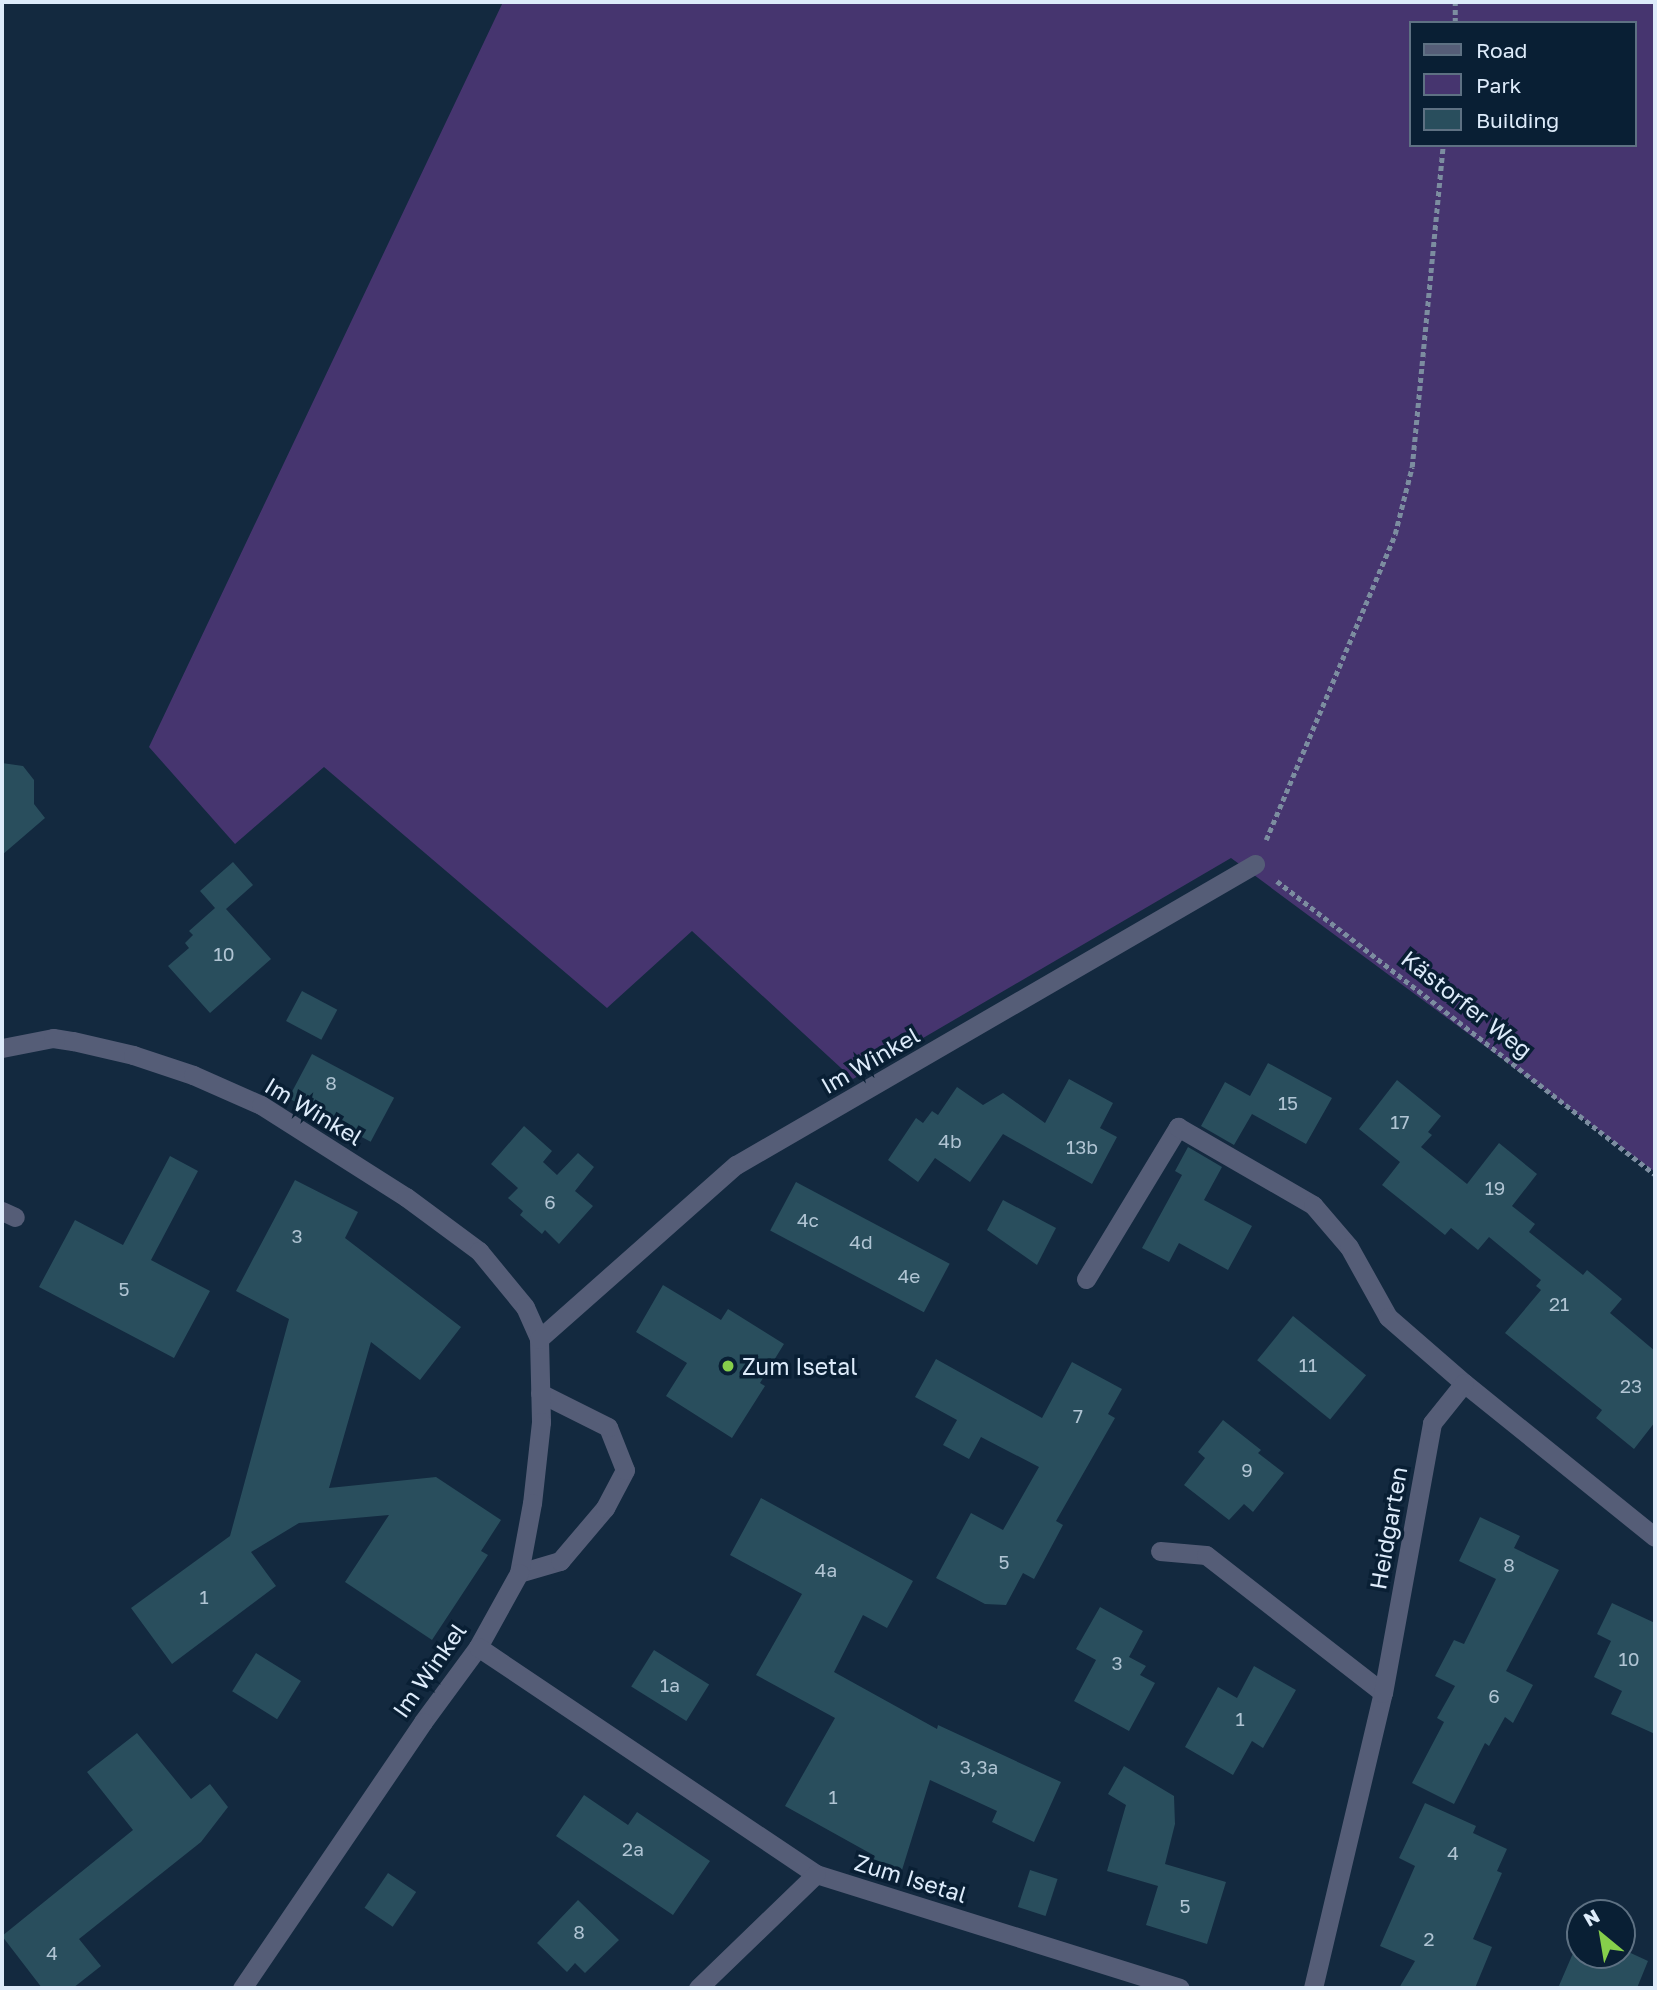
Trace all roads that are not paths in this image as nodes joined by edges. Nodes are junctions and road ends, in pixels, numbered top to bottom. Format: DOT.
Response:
graph roads {
  1 [pos="1255,864"];
  2 [pos="2,1048"];
  3 [pos="1086,1279"];
  4 [pos="539,1339"];
  5 [pos="1464,1383"];
  6 [pos="540,1393"];
  7 [pos="1655,1537"];
  8 [pos="1160,1551"];
  9 [pos="519,1573"];
  10 [pos="478,1647"];
  11 [pos="1383,1693"];
  12 [pos="816,1874"];
  13 [pos="242,1988"];
  14 [pos="698,1988"];
  15 [pos="1180,1988"];
  16 [pos="1312,1988"];
  1 -- 4 [label="street, Im Winkel"];
  2 -- 4 [label="street, Im Winkel"];
  3 -- 5 [label="street"];
  4 -- 6 [label="street, Im Winkel"];
  5 -- 7 [label="street"];
  5 -- 11 [label="street, Heidgarten"];
  6 -- 9 [label="street, Im Winkel"];
  6 -- 9 [label="street"];
  8 -- 11 [label="street"];
  9 -- 10 [label="street, Im Winkel"];
  10 -- 12 [label="street, Zum Isetal"];
  10 -- 13 [label="street, Im Winkel"];
  11 -- 16 [label="street, Heidgarten"];
  12 -- 14 [label="street"];
  12 -- 15 [label="street, Zum Isetal"];
}
